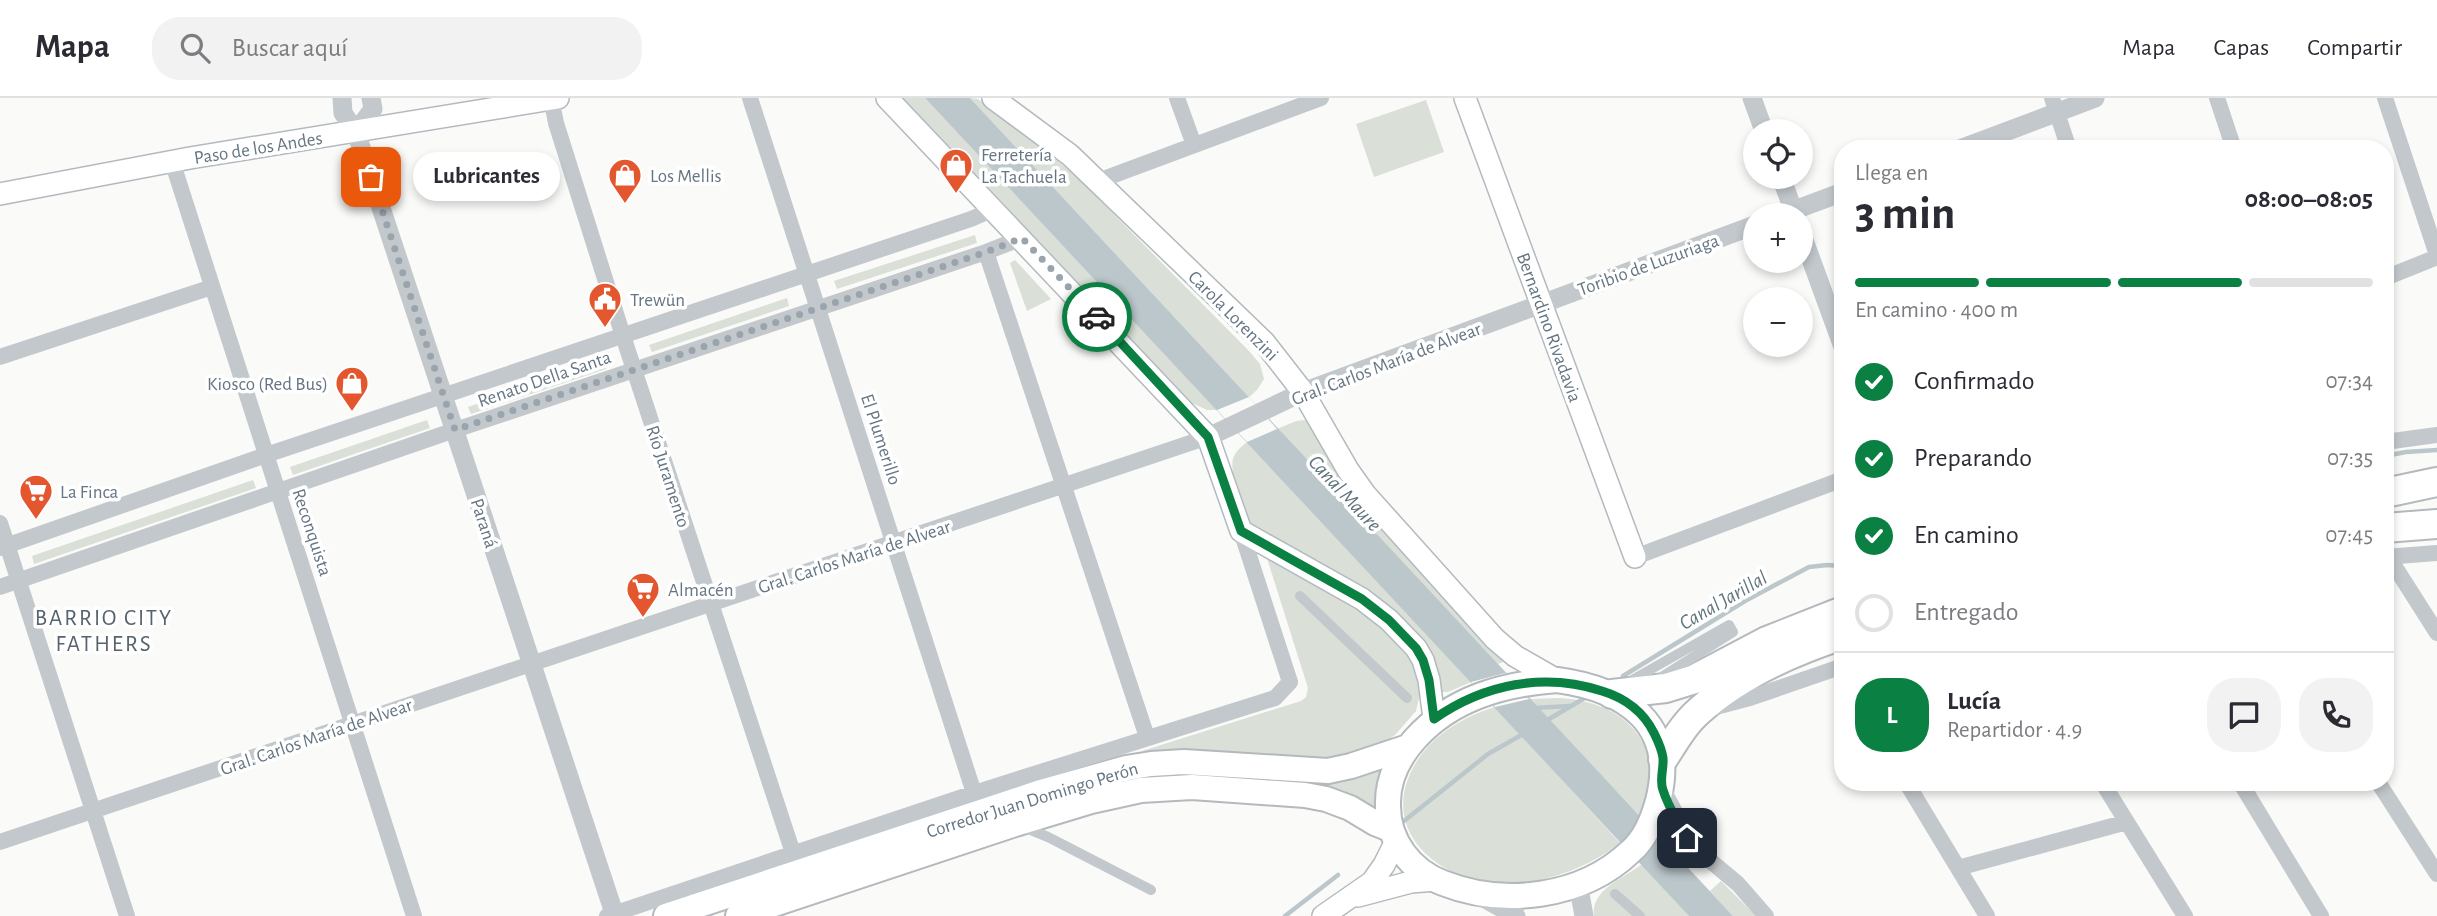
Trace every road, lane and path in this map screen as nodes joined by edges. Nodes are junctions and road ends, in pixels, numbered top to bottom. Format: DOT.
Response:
graph roads {
  1 [pos="342,98"];
  2 [pos="372,98"];
  3 [pos="553,98"];
  4 [pos="750,98"];
  5 [pos="887,98"];
  6 [pos="993,98"];
  7 [pos="1177,98"];
  8 [pos="1321,98"];
  9 [pos="1465,98"];
  10 [pos="1752,98"];
  11 [pos="2095,98"];
  12 [pos="2217,98"];
  13 [pos="2385,98"];
  14 [pos="2055,105"];
  15 [pos="1760,119"];
  16 [pos="356,132"];
  17 [pos="1979,140"];
  18 [pos="2066,140"];
  19 [pos="2231,140"];
  20 [pos="1194,145"];
  21 [pos="172,161"];
  22 [pos="1098,181"];
  23 [pos="0,194"];
  24 [pos="1834,196"];
  25 [pos="1813,204"];
  26 [pos="994,209"];
  27 [pos="1743,229"];
  28 [pos="1022,238"];
  29 [pos="986,252"];
  30 [pos="2437,256"];
  31 [pos="1813,265"];
  32 [pos="807,274"];
  33 [pos="2394,274"];
  34 [pos="212,287"];
  35 [pos="1541,304"];
  36 [pos="818,309"];
  37 [pos="1834,322"];
  38 [pos="623,336"];
  39 [pos="0,357"];
  40 [pos="634,370"];
  41 [pos="1303,393"];
  42 [pos="444,396"];
  43 [pos="455,430"];
  44 [pos="2437,435"];
  45 [pos="1208,437"];
  46 [pos="2394,441"];
  47 [pos="266,455"];
  48 [pos="1834,482"];
  49 [pos="2437,482"];
  50 [pos="1064,487"];
  51 [pos="2394,491"];
  52 [pos="278,492"];
  53 [pos="2437,503"];
  54 [pos="2394,507"];
  55 [pos="0,523"];
  56 [pos="2437,524"];
  57 [pos="2394,527"];
  58 [pos="1241,531"];
  59 [pos="893,544"];
  60 [pos="4,547"];
  61 [pos="2437,553"];
  62 [pos="2394,556"];
  63 [pos="1634,557"];
  64 [pos="2394,568"];
  65 [pos="19,581"];
  66 [pos="0,587"];
  67 [pos="1300,596"];
  68 [pos="711,603"];
  69 [pos="1834,615"];
  70 [pos="2437,633"];
  71 [pos="1834,639"];
  72 [pos="532,664"];
  73 [pos="1834,673"];
  74 [pos="1557,680"];
  75 [pos="1637,688"];
  76 [pos="1407,698"];
  77 [pos="1698,711"];
  78 [pos="1434,719"];
  79 [pos="352,723"];
  80 [pos="1147,737"];
  81 [pos="1408,747"];
  82 [pos="1663,759"];
  83 [pos="1662,788"];
  84 [pos="1911,791"];
  85 [pos="2108,791"];
  86 [pos="2245,791"];
  87 [pos="2384,791"];
  88 [pos="974,793"];
  89 [pos="93,811"];
  90 [pos="2127,822"];
  91 [pos="1015,824"];
  92 [pos="1393,835"];
  93 [pos="0,842"];
  94 [pos="793,853"];
  95 [pos="1958,868"];
  96 [pos="2437,874"];
  97 [pos="1436,880"];
  98 [pos="1578,883"];
  99 [pos="1151,890"];
  100 [pos="1472,892"];
  101 [pos="1615,894"];
  102 [pos="1350,899"];
  103 [pos="612,915"];
  104 [pos="127,916"];
  105 [pos="414,916"];
  106 [pos="666,916"];
  107 [pos="738,916"];
  108 [pos="1323,916"];
  109 [pos="1516,916"];
  110 [pos="1584,916"];
  111 [pos="1640,916"];
  112 [pos="1766,916"];
  113 [pos="1987,916"];
  114 [pos="2185,916"];
  115 [pos="2321,916"];
  1 -- 16 [label="street, Paraná"];
  2 -- 16 [label="street"];
  3 -- 16 [label="main road, Paso de los Andes"];
  3 -- 38 [label="street, Río Juramento"];
  4 -- 32 [label="street, El Plumerillo"];
  5 -- 26 [label="main road"];
  6 -- 22 [label="main road, Carola Lorenzini"];
  7 -- 20 [label="street"];
  8 -- 20 [label="street"];
  9 -- 35 [label="main road, Bernardino Rivadavia"];
  10 -- 15 [label="street"];
  11 -- 14 [label="street"];
  12 -- 19 [label="street"];
  13 -- 30 [label="street"];
  14 -- 17 [label="street"];
  14 -- 18 [label="street"];
  16 -- 21 [label="main road, Paso de los Andes"];
  16 -- 42 [label="street, Paraná"];
  20 -- 22 [label="street"];
  21 -- 23 [label="main road, Paso de los Andes"];
  21 -- 34 [label="street, Reconquista"];
  22 -- 41 [label="main road, Carola Lorenzini"];
  24 -- 25 [label="street"];
  26 -- 28 [label="main road"];
  26 -- 32 [label="street, Renato Della Santa"];
  27 -- 35 [label="street, Toribio de Luzuriaga"];
  28 -- 29 [label="street, Renato Della Santa"];
  28 -- 45 [label="main road"];
  29 -- 36 [label="street, Renato Della Santa"];
  29 -- 50 [label="street"];
  30 -- 33 [label="street"];
  31 -- 37 [label="street"];
  32 -- 36 [label="street, El Plumerillo"];
  32 -- 38 [label="street, Renato Della Santa"];
  34 -- 39 [label="street"];
  34 -- 47 [label="street, Reconquista"];
  35 -- 41 [label="street, Gral. Carlos María de Alvear"];
  35 -- 63 [label="main road, Bernardino Rivadavia"];
  36 -- 40 [label="street, Renato Della Santa"];
  36 -- 59 [label="street, El Plumerillo"];
  38 -- 40 [label="street, Río Juramento"];
  38 -- 42 [label="street, Renato Della Santa"];
  40 -- 43 [label="street, Renato Della Santa"];
  40 -- 68 [label="street, Río Juramento"];
  41 -- 45 [label="street, Gral. Carlos María de Alvear"];
  41 -- 74 [label="main road, Carola Lorenzini"];
  42 -- 43 [label="street, Paraná"];
  42 -- 47 [label="street, Renato Della Santa"];
  43 -- 52 [label="street, Renato Della Santa"];
  43 -- 72 [label="street, Paraná"];
  44 -- 46 [label="street"];
  45 -- 50 [label="street, Gral. Carlos María de Alvear"];
  45 -- 58 [label="main road"];
  47 -- 52 [label="street, Reconquista"];
  47 -- 60 [label="street, Renato Della Santa"];
  48 -- 63 [label="street"];
  49 -- 51 [label="highway"];
  50 -- 59 [label="street, Gral. Carlos María de Alvear"];
  50 -- 80 [label="street"];
  52 -- 65 [label="street, Renato Della Santa"];
  52 -- 79 [label="street, Reconquista"];
  53 -- 54 [label="highway"];
  55 -- 60 [label="street"];
  56 -- 57 [label="highway"];
  58 -- 78 [label="main road"];
  58 -- 80 [label="street"];
  59 -- 68 [label="street, Gral. Carlos María de Alvear"];
  59 -- 88 [label="street, El Plumerillo"];
  60 -- 65 [label="street"];
  61 -- 62 [label="street"];
  64 -- 70 [label="street"];
  65 -- 66 [label="street, Renato Della Santa"];
  65 -- 89 [label="street"];
  67 -- 76 [label="street"];
  68 -- 72 [label="street, Gral. Carlos María de Alvear"];
  68 -- 94 [label="street, Río Juramento"];
  69 -- 75 [label="highway"];
  71 -- 77 [label="highway"];
  72 -- 79 [label="street, Gral. Carlos María de Alvear"];
  72 -- 103 [label="street, Paraná"];
  73 -- 77 [label="street"];
  74 -- 75 [label="highway"];
  74 -- 78 [label="highway"];
  75 -- 75 [label="street"];
  75 -- 82 [label="highway"];
  77 -- 82 [label="highway"];
  78 -- 81 [label="highway"];
  79 -- 89 [label="street, Gral. Carlos María de Alvear"];
  79 -- 105 [label="street, Reconquista"];
  80 -- 88 [label="street"];
  81 -- 92 [label="highway"];
  81 -- 106 [label="highway, Corredor Juan Domingo Perón"];
  82 -- 83 [label="highway"];
  83 -- 98 [label="highway"];
  83 -- 112 [label="street"];
  84 -- 95 [label="street"];
  85 -- 90 [label="street"];
  86 -- 115 [label="street"];
  87 -- 96 [label="street"];
  88 -- 94 [label="street"];
  89 -- 93 [label="street, Gral. Carlos María de Alvear"];
  89 -- 104 [label="street"];
  90 -- 95 [label="street"];
  90 -- 114 [label="street"];
  91 -- 92 [label="highway, Corredor Juan Domingo Perón"];
  91 -- 99 [label="street"];
  91 -- 107 [label="highway, Corredor Juan Domingo Perón"];
  92 -- 97 [label="highway"];
  92 -- 102 [label="main road"];
  94 -- 103 [label="street"];
  95 -- 113 [label="street"];
  97 -- 100 [label="highway"];
  97 -- 102 [label="main road"];
  98 -- 100 [label="highway"];
  98 -- 110 [label="street"];
  100 -- 109 [label="street"];
  101 -- 111 [label="street"];
  102 -- 108 [label="main road"];
}
